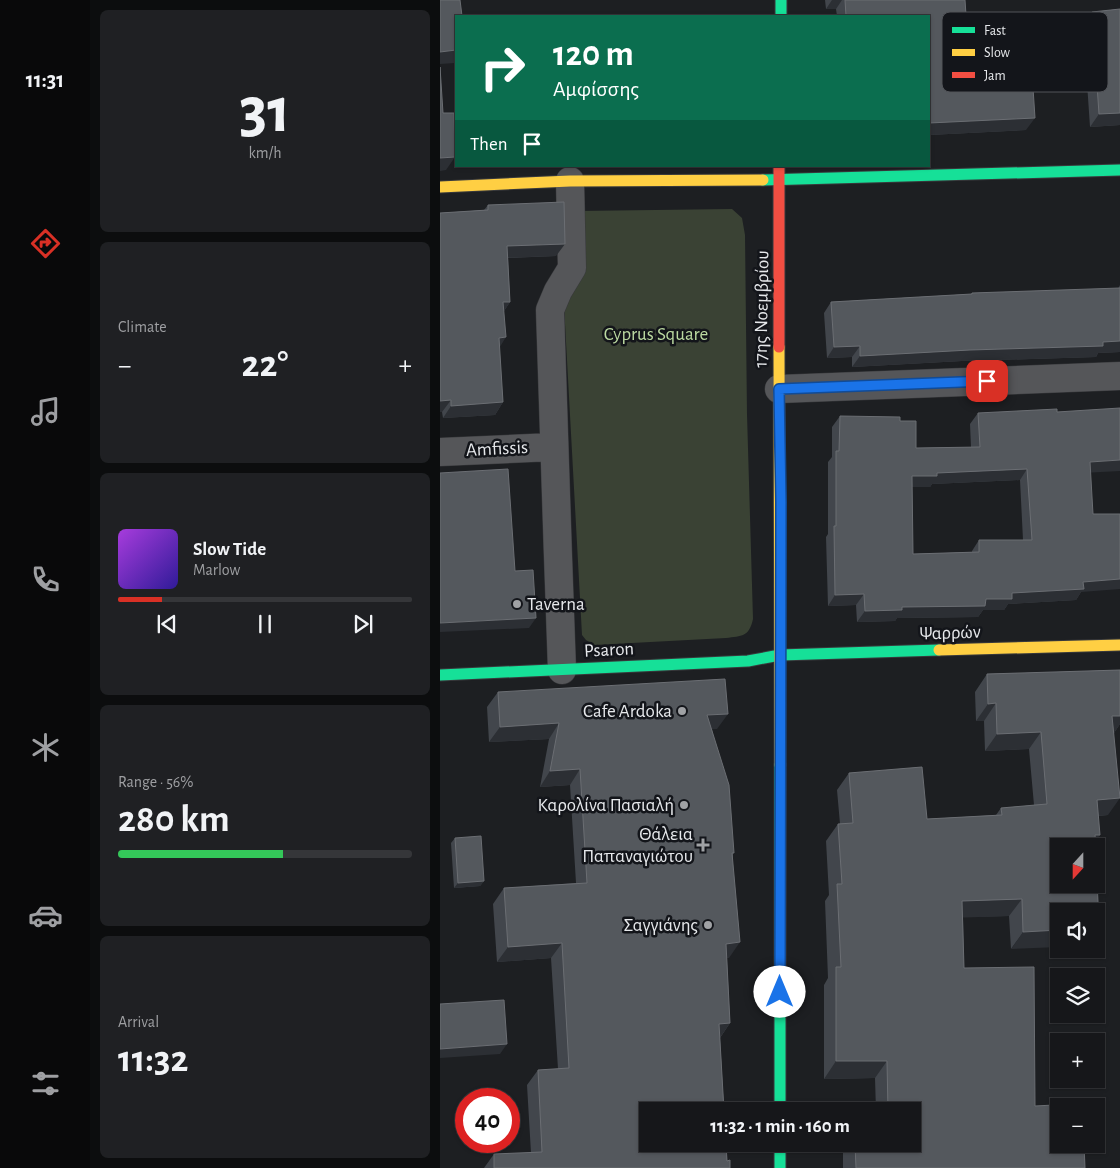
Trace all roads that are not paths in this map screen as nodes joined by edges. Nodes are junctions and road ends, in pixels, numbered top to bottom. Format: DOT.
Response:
graph roads {
  1 [pos="781,0"];
  2 [pos="781,15"];
  3 [pos="779,167"];
  4 [pos="1120,170"];
  5 [pos="779,179"];
  6 [pos="570,181"];
  7 [pos="440,188"];
  8 [pos="1120,376"];
  9 [pos="779,389"];
  10 [pos="553,447"];
  11 [pos="440,452"];
  12 [pos="1120,646"];
  13 [pos="780,656"];
  14 [pos="562,670"];
  15 [pos="440,676"];
  16 [pos="780,1102"];
  17 [pos="780,1152"];
  18 [pos="780,1168"];
  1 -- 2 [label="street"];
  3 -- 5 [label="street, 17ης Νοεμβρίου"];
  4 -- 5 [label="street"];
  5 -- 6 [label="street"];
  5 -- 9 [label="street, 17ης Νοεμβρίου"];
  6 -- 7 [label="street"];
  6 -- 10 [label="street"];
  8 -- 9 [label="street"];
  9 -- 13 [label="street, 17ης Νοεμβρίου"];
  10 -- 11 [label="street, Amfissis"];
  10 -- 14 [label="street"];
  12 -- 13 [label="street, Ψαρρών"];
  13 -- 14 [label="street, Psaron"];
  13 -- 16 [label="street, 17ης Νοεμβρίου"];
  14 -- 15 [label="street, Psaron"];
  17 -- 18 [label="street"];
}
